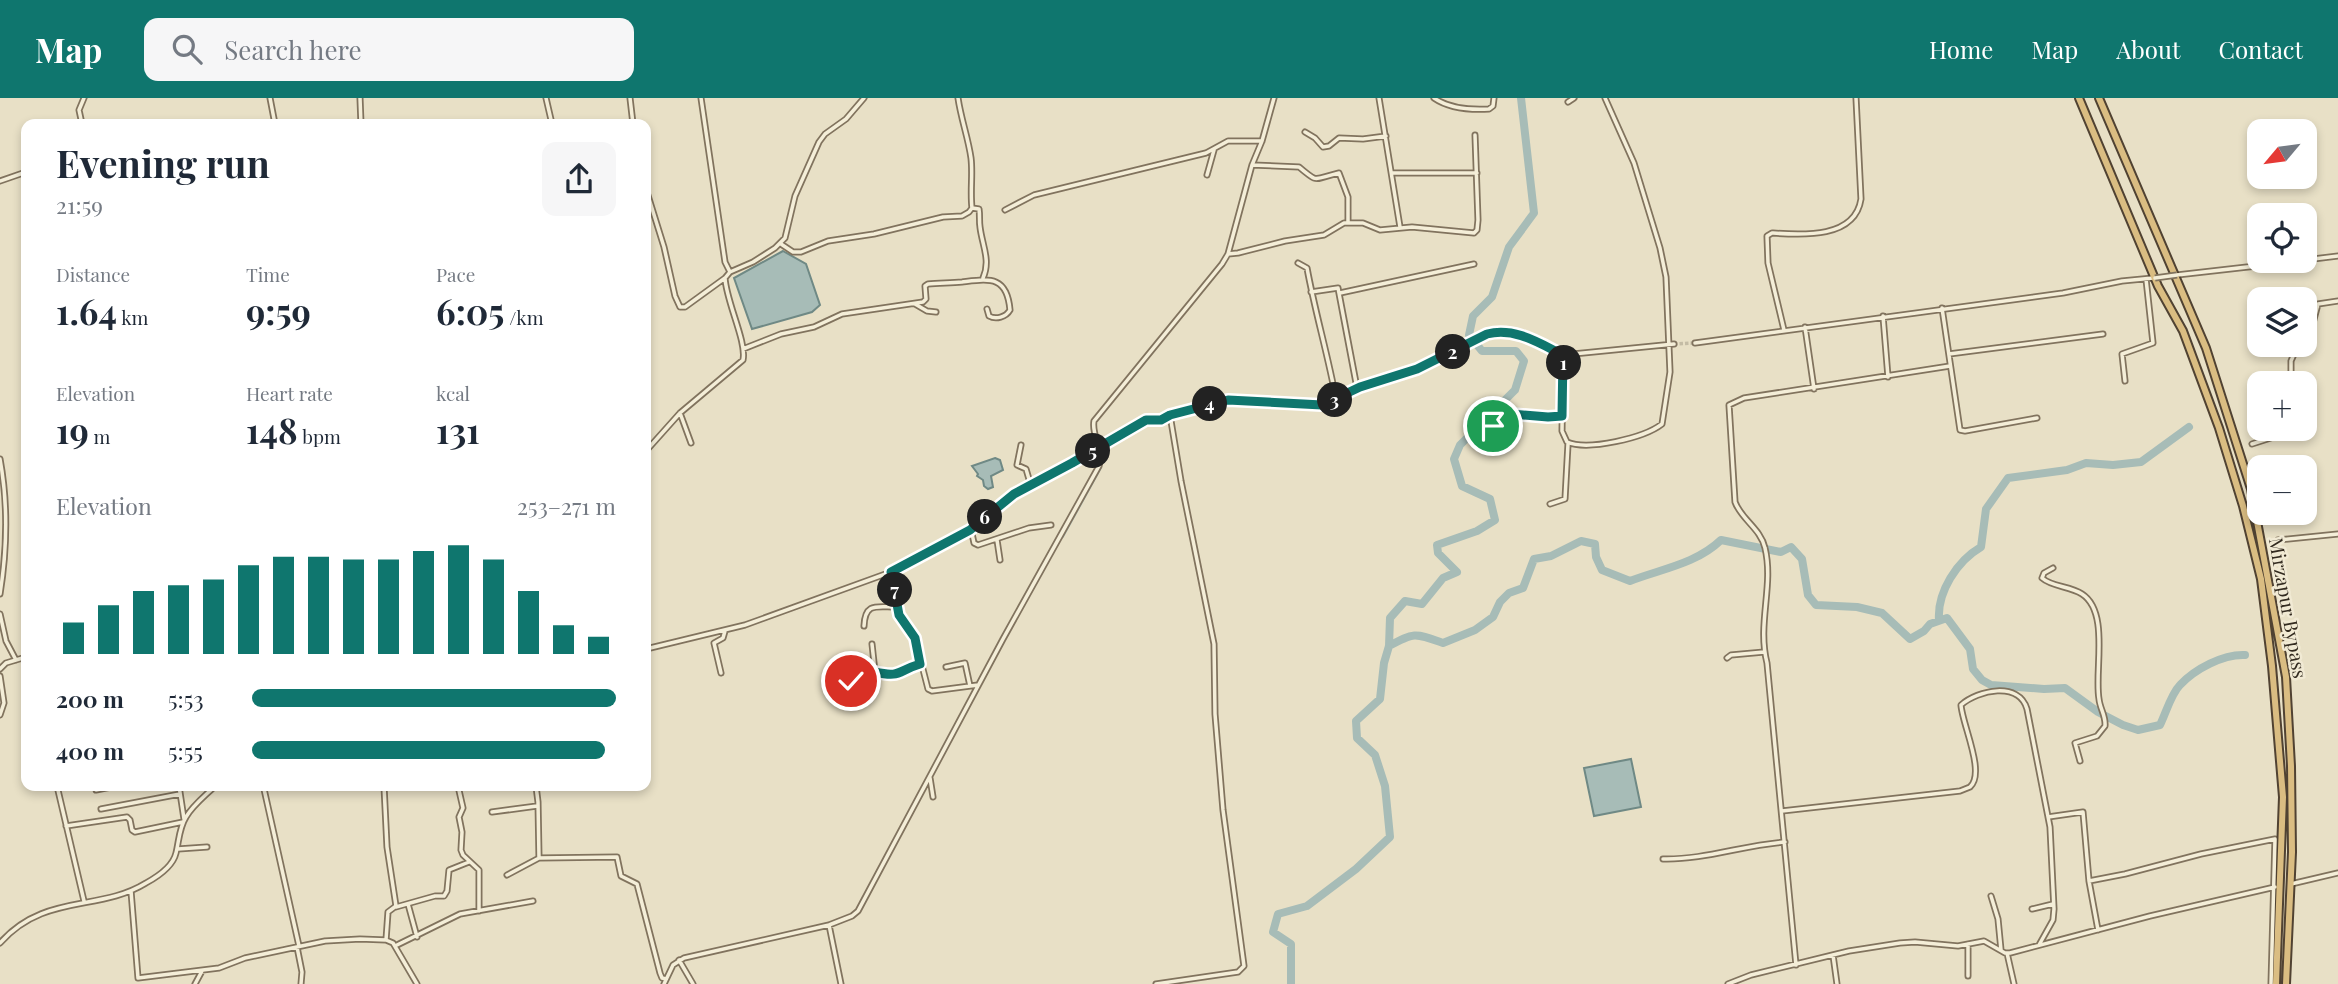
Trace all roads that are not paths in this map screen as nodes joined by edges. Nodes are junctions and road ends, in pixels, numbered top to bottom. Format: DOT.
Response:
graph roads {
  1 [pos="84,98"];
  2 [pos="270,98"];
  3 [pos="360,98"];
  4 [pos="546,98"];
  5 [pos="630,98"];
  6 [pos="701,98"];
  7 [pos="864,98"];
  8 [pos="958,98"];
  9 [pos="1274,98"];
  10 [pos="1379,98"];
  11 [pos="1434,98"];
  12 [pos="1493,98"];
  13 [pos="1574,98"];
  14 [pos="1605,98"];
  15 [pos="1856,98"];
  16 [pos="2079,98"];
  17 [pos="2099,98"];
  18 [pos="1568,102"];
  19 [pos="81,119"];
  20 [pos="274,119"];
  21 [pos="361,119"];
  22 [pos="551,119"];
  23 [pos="632,119"];
  24 [pos="1305,132"];
  25 [pos="1475,135"];
  26 [pos="1386,136"];
  27 [pos="1259,141"];
  28 [pos="1215,148"];
  29 [pos="1252,166"];
  30 [pos="1391,173"];
  31 [pos="1477,173"];
  32 [pos="21,174"];
  33 [pos="1207,175"];
  34 [pos="0,181"];
  35 [pos="651,205"];
  36 [pos="972,208"];
  37 [pos="1005,210"];
  38 [pos="1348,223"];
  39 [pos="1400,227"];
  40 [pos="781,244"];
  41 [pos="1228,254"];
  42 [pos="2338,256"];
  43 [pos="2317,258"];
  44 [pos="1298,263"];
  45 [pos="1474,264"];
  46 [pos="2247,267"];
  47 [pos="730,272"];
  48 [pos="725,278"];
  49 [pos="983,278"];
  50 [pos="2155,278"];
  51 [pos="2146,279"];
  52 [pos="1310,292"];
  53 [pos="1340,293"];
  54 [pos="2338,301"];
  55 [pos="915,304"];
  56 [pos="2317,306"];
  57 [pos="1942,308"];
  58 [pos="987,309"];
  59 [pos="936,312"];
  60 [pos="1882,316"];
  61 [pos="1805,327"];
  62 [pos="1784,330"];
  63 [pos="2103,334"];
  64 [pos="1695,343"];
  65 [pos="1674,344"];
  66 [pos="1668,345"];
  67 [pos="743,349"];
  68 [pos="1949,354"];
  69 [pos="1563,355"];
  70 [pos="1950,366"];
  71 [pos="1888,377"];
  72 [pos="2125,381"];
  73 [pos="1357,388"];
  74 [pos="1814,389"];
  75 [pos="1336,399"];
  76 [pos="680,413"];
  77 [pos="1170,415"];
  78 [pos="1562,416"];
  79 [pos="2037,418"];
  80 [pos="1478,435"];
  81 [pos="2261,441"];
  82 [pos="691,443"];
  83 [pos="1568,443"];
  84 [pos="2252,444"];
  85 [pos="651,445"];
  86 [pos="1021,445"];
  87 [pos="1098,448"];
  88 [pos="0,459"];
  89 [pos="1031,486"];
  90 [pos="1550,504"];
  91 [pos="1051,525"];
  92 [pos="971,530"];
  93 [pos="2338,534"];
  94 [pos="997,540"];
  95 [pos="2278,540"];
  96 [pos="1000,560"];
  97 [pos="2053,568"];
  98 [pos="891,572"];
  99 [pos="0,594"];
  100 [pos="897,607"];
  101 [pos="0,614"];
  102 [pos="864,626"];
  103 [pos="724,631"];
  104 [pos="872,644"];
  105 [pos="651,648"];
  106 [pos="1764,652"];
  107 [pos="21,658"];
  108 [pos="1727,658"];
  109 [pos="16,660"];
  110 [pos="845,662"];
  111 [pos="920,664"];
  112 [pos="946,667"];
  113 [pos="0,669"];
  114 [pos="875,672"];
  115 [pos="721,673"];
  116 [pos="0,676"];
  117 [pos="974,685"];
  118 [pos="0,715"];
  119 [pos="2080,761"];
  120 [pos="930,776"];
  121 [pos="58,791"];
  122 [pos="180,791"];
  123 [pos="210,791"];
  124 [pos="264,791"];
  125 [pos="384,791"];
  126 [pos="459,791"];
  127 [pos="536,791"];
  128 [pos="180,794"];
  129 [pos="933,797"];
  130 [pos="537,806"];
  131 [pos="101,809"];
  132 [pos="1782,811"];
  133 [pos="492,812"];
  134 [pos="2048,817"];
  135 [pos="184,821"];
  136 [pos="66,826"];
  137 [pos="1785,842"];
  138 [pos="207,847"];
  139 [pos="177,849"];
  140 [pos="539,858"];
  141 [pos="1663,859"];
  142 [pos="470,861"];
  143 [pos="2338,873"];
  144 [pos="507,875"];
  145 [pos="2089,881"];
  146 [pos="2291,884"];
  147 [pos="2276,887"];
  148 [pos="131,891"];
  149 [pos="1991,897"];
  150 [pos="84,901"];
  151 [pos="533,901"];
  152 [pos="2053,904"];
  153 [pos="408,905"];
  154 [pos="396,906"];
  155 [pos="2032,909"];
  156 [pos="479,911"];
  157 [pos="830,925"];
  158 [pos="2098,930"];
  159 [pos="417,937"];
  160 [pos="386,940"];
  161 [pos="0,943"];
  162 [pos="1968,944"];
  163 [pos="2039,945"];
  164 [pos="395,946"];
  165 [pos="298,947"];
  166 [pos="2001,950"];
  167 [pos="2007,953"];
  168 [pos="1833,956"];
  169 [pos="679,960"];
  170 [pos="1796,965"];
  171 [pos="202,971"];
  172 [pos="1968,976"];
  173 [pos="664,980"];
  174 [pos="195,984"];
  175 [pos="300,984"];
  176 [pos="417,984"];
  177 [pos="693,984"];
  178 [pos="841,984"];
  179 [pos="1156,984"];
  180 [pos="1728,984"];
  181 [pos="1837,984"];
  182 [pos="2014,984"];
  183 [pos="2273,984"];
  184 [pos="2286,984"];
  1 -- 19 [label="street"];
  2 -- 20 [label="street"];
  3 -- 21 [label="street"];
  4 -- 22 [label="street"];
  5 -- 23 [label="street"];
  6 -- 47 [label="street"];
  7 -- 40 [label="street"];
  8 -- 36 [label="street"];
  9 -- 27 [label="street"];
  10 -- 26 [label="street"];
  11 -- 12 [label="street"];
  13 -- 18 [label="street"];
  14 -- 66 [label="street"];
  15 -- 62 [label="street"];
  16 -- 50 [label="highway"];
  17 -- 146 [label="highway, Mirzapur Bypass"];
  24 -- 26 [label="street"];
  25 -- 31 [label="street"];
  26 -- 30 [label="street"];
  27 -- 28 [label="street"];
  27 -- 29 [label="street"];
  28 -- 33 [label="street"];
  28 -- 37 [label="street"];
  29 -- 38 [label="street"];
  29 -- 41 [label="street"];
  30 -- 31 [label="street"];
  30 -- 39 [label="street"];
  31 -- 39 [label="street"];
  32 -- 34 [label="street"];
  35 -- 48 [label="street"];
  36 -- 40 [label="street"];
  36 -- 49 [label="street"];
  38 -- 39 [label="street"];
  38 -- 41 [label="street"];
  40 -- 47 [label="street"];
  41 -- 87 [label="street"];
  42 -- 43 [label="street"];
  44 -- 52 [label="street"];
  45 -- 53 [label="street"];
  46 -- 50 [label="street, bridge"];
  47 -- 48 [label="street"];
  48 -- 67 [label="street"];
  49 -- 55 [label="street"];
  49 -- 58 [label="street"];
  50 -- 51 [label="street"];
  50 -- 183 [label="highway"];
  51 -- 57 [label="street"];
  51 -- 72 [label="street"];
  52 -- 53 [label="street"];
  52 -- 75 [label="street"];
  53 -- 73 [label="street"];
  54 -- 56 [label="street"];
  55 -- 59 [label="street"];
  55 -- 67 [label="street"];
  57 -- 60 [label="street"];
  57 -- 68 [label="street"];
  60 -- 61 [label="street"];
  60 -- 71 [label="street"];
  61 -- 62 [label="street"];
  61 -- 74 [label="street"];
  62 -- 64 [label="street"];
  63 -- 68 [label="street"];
  65 -- 66 [label="street"];
  66 -- 69 [label="street"];
  66 -- 83 [label="street"];
  67 -- 76 [label="street"];
  68 -- 70 [label="street"];
  69 -- 73 [label="street"];
  69 -- 78 [label="street"];
  70 -- 71 [label="street"];
  70 -- 79 [label="street"];
  71 -- 74 [label="street"];
  73 -- 75 [label="street"];
  74 -- 106 [label="street"];
  75 -- 77 [label="street"];
  76 -- 82 [label="street"];
  76 -- 85 [label="street"];
  77 -- 87 [label="street"];
  77 -- 179 [label="street"];
  78 -- 80 [label="street"];
  78 -- 83 [label="street"];
  81 -- 84 [label="street"];
  83 -- 90 [label="street"];
  86 -- 89 [label="street"];
  87 -- 89 [label="street"];
  87 -- 117 [label="street"];
  88 -- 99 [label="street"];
  89 -- 92 [label="street"];
  91 -- 94 [label="street"];
  92 -- 94 [label="street"];
  92 -- 98 [label="street"];
  93 -- 95 [label="street"];
  94 -- 96 [label="street"];
  97 -- 119 [label="street"];
  98 -- 100 [label="street"];
  98 -- 103 [label="street"];
  100 -- 102 [label="street"];
  100 -- 111 [label="street"];
  101 -- 109 [label="street"];
  103 -- 105 [label="street"];
  103 -- 115 [label="street"];
  104 -- 114 [label="street"];
  106 -- 108 [label="street"];
  106 -- 132 [label="street"];
  107 -- 109 [label="street"];
  109 -- 113 [label="street"];
  110 -- 114 [label="street"];
  111 -- 114 [label="street"];
  111 -- 117 [label="street"];
  112 -- 117 [label="street"];
  116 -- 118 [label="street"];
  117 -- 120 [label="street"];
  120 -- 129 [label="street"];
  120 -- 157 [label="street"];
  121 -- 136 [label="street"];
  122 -- 128 [label="street"];
  123 -- 135 [label="street"];
  124 -- 165 [label="street"];
  125 -- 154 [label="street"];
  126 -- 142 [label="street"];
  127 -- 130 [label="street"];
  128 -- 131 [label="street"];
  128 -- 135 [label="street"];
  130 -- 133 [label="street"];
  130 -- 140 [label="street"];
  132 -- 134 [label="street"];
  132 -- 137 [label="street"];
  134 -- 145 [label="street"];
  134 -- 152 [label="street"];
  135 -- 136 [label="street"];
  135 -- 139 [label="street"];
  136 -- 150 [label="street"];
  137 -- 141 [label="street"];
  137 -- 170 [label="street"];
  138 -- 139 [label="street"];
  139 -- 148 [label="street"];
  140 -- 144 [label="street"];
  140 -- 173 [label="street"];
  142 -- 153 [label="street"];
  142 -- 156 [label="street"];
  143 -- 146 [label="street"];
  145 -- 147 [label="street"];
  145 -- 158 [label="street"];
  146 -- 184 [label="highway, Mirzapur Bypass"];
  147 -- 158 [label="street"];
  147 -- 183 [label="street"];
  148 -- 150 [label="street"];
  148 -- 171 [label="street"];
  149 -- 166 [label="street"];
  150 -- 161 [label="street"];
  151 -- 156 [label="street"];
  152 -- 155 [label="street"];
  152 -- 163 [label="street"];
  153 -- 154 [label="street"];
  153 -- 159 [label="street"];
  154 -- 160 [label="street"];
  156 -- 159 [label="street"];
  157 -- 169 [label="street"];
  157 -- 178 [label="street"];
  158 -- 163 [label="street"];
  159 -- 164 [label="street"];
  160 -- 164 [label="street"];
  160 -- 165 [label="street"];
  162 -- 166 [label="street"];
  162 -- 168 [label="street"];
  162 -- 172 [label="street"];
  163 -- 167 [label="street"];
  164 -- 176 [label="street"];
  165 -- 171 [label="street"];
  165 -- 175 [label="street"];
  166 -- 167 [label="street"];
  167 -- 182 [label="street"];
  168 -- 170 [label="street"];
  168 -- 181 [label="street"];
  169 -- 173 [label="street"];
  169 -- 177 [label="street"];
  170 -- 180 [label="street"];
  171 -- 174 [label="street"];
}
